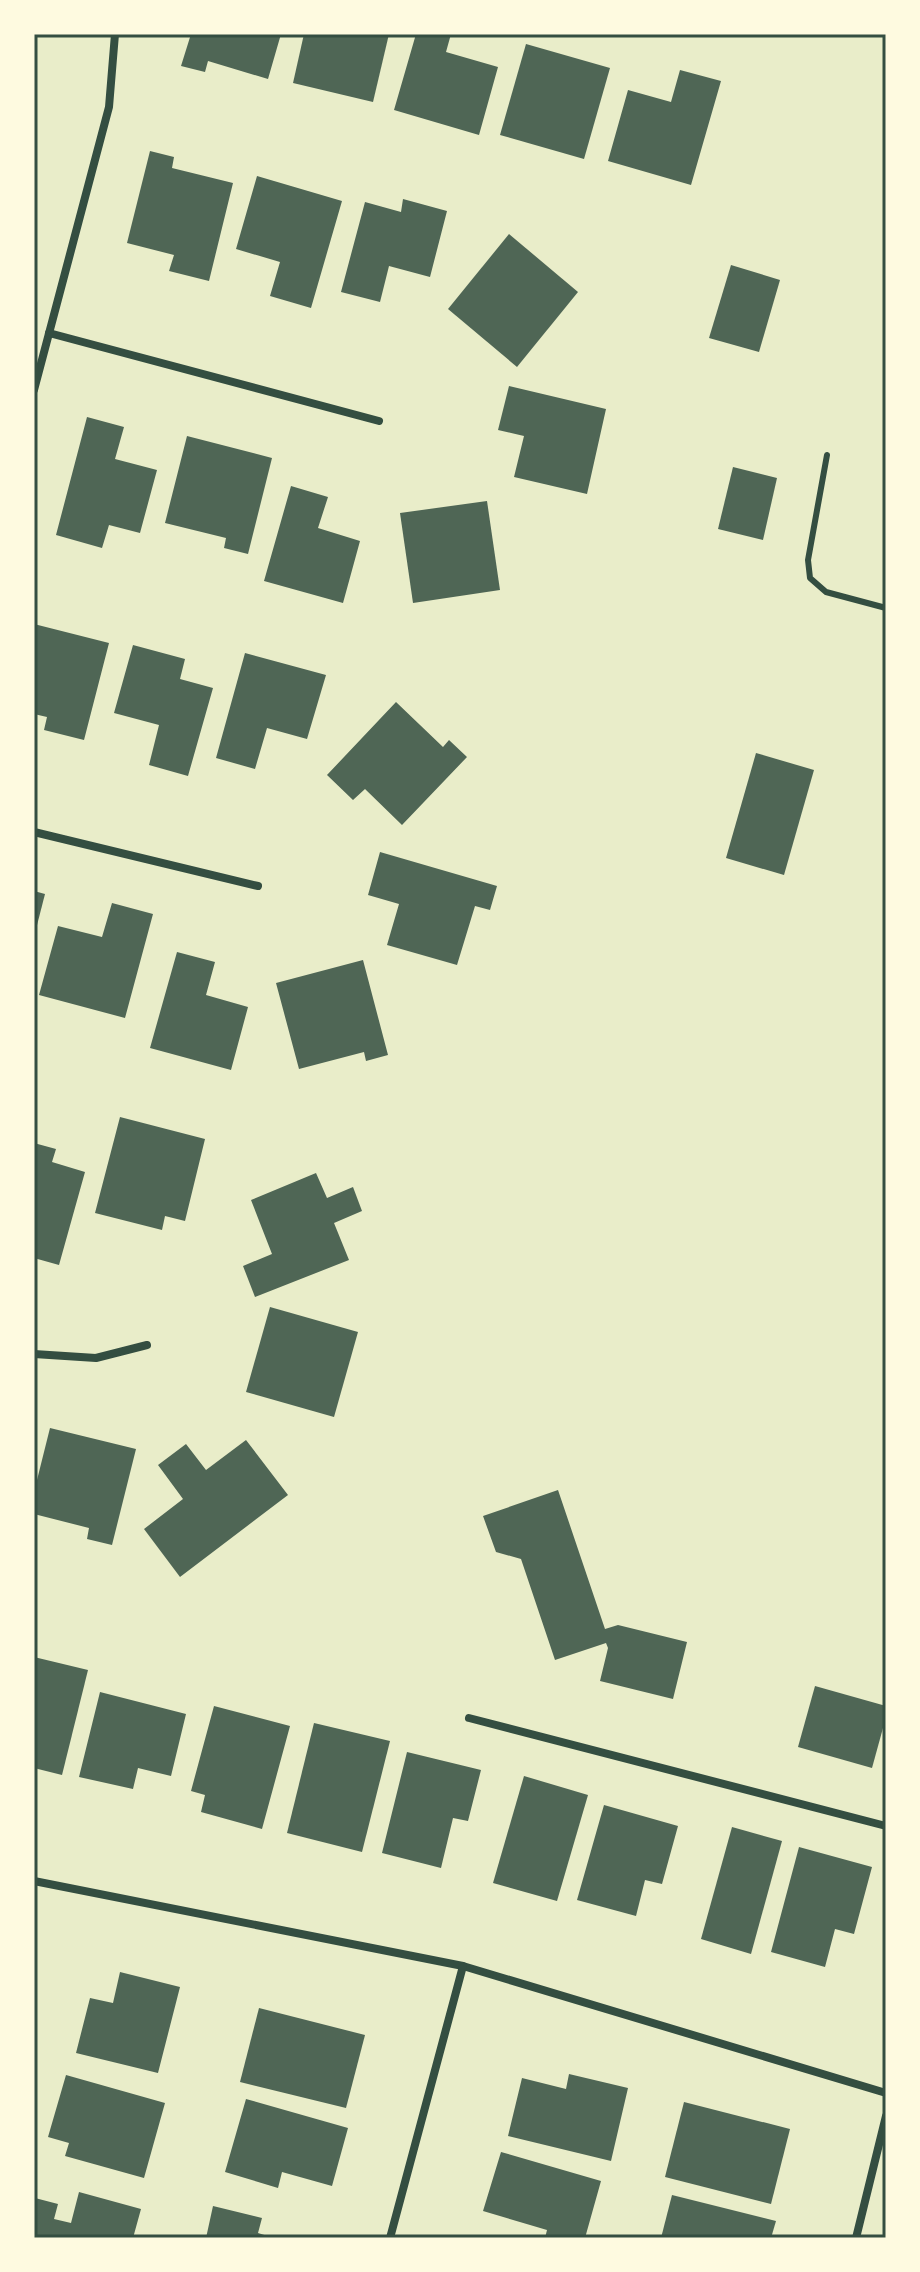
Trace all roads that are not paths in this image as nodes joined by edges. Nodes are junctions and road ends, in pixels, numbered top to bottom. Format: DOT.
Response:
graph roads {
  1 [pos="115,34"];
  2 [pos="49,333"];
  3 [pos="34,390"];
  4 [pos="379,421"];
  5 [pos="827,455"];
  6 [pos="886,608"];
  7 [pos="34,832"];
  8 [pos="258,886"];
  9 [pos="147,1345"];
  10 [pos="34,1354"];
  11 [pos="469,1718"];
  12 [pos="886,1826"];
  13 [pos="34,1881"];
  14 [pos="463,1966"];
  15 [pos="886,2093"];
  16 [pos="886,2116"];
  17 [pos="390,2238"];
  18 [pos="856,2238"];
  1 -- 2 [label="street"];
  2 -- 3 [label="street"];
  2 -- 4 [label="street"];
  5 -- 6 [label="lane"];
  7 -- 8 [label="street"];
  9 -- 10 [label="street"];
  11 -- 12 [label="street"];
  13 -- 14 [label="street"];
  14 -- 15 [label="street"];
  14 -- 17 [label="street"];
  16 -- 18 [label="street"];
}
